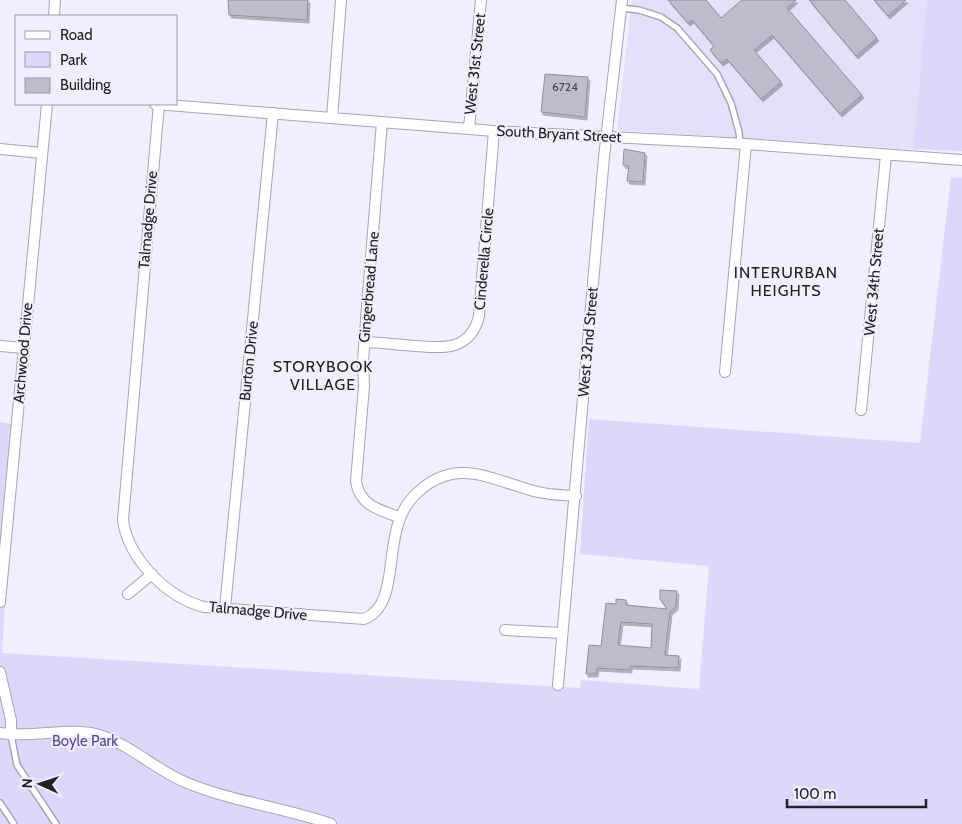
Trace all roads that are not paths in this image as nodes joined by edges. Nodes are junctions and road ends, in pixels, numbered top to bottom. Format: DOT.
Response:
graph roads {
  1 [pos="55,0"];
  2 [pos="342,0"];
  3 [pos="482,0"];
  4 [pos="621,4"];
  5 [pos="54,15"];
  6 [pos="47,105"];
  7 [pos="159,105"];
  8 [pos="172,105"];
  9 [pos="273,113"];
  10 [pos="332,118"];
  11 [pos="382,122"];
  12 [pos="469,128"];
  13 [pos="494,131"];
  14 [pos="607,138"];
  15 [pos="743,144"];
  16 [pos="0,149"];
  17 [pos="42,153"];
  18 [pos="886,154"];
  19 [pos="962,160"];
  20 [pos="364,342"];
  21 [pos="0,346"];
  22 [pos="24,348"];
  23 [pos="725,372"];
  24 [pos="862,410"];
  25 [pos="576,496"];
  26 [pos="399,517"];
  27 [pos="152,574"];
  28 [pos="128,594"];
  29 [pos="0,602"];
  30 [pos="224,608"];
  31 [pos="505,630"];
  32 [pos="562,633"];
  33 [pos="0,672"];
  34 [pos="558,685"];
  35 [pos="0,733"];
  36 [pos="11,735"];
  37 [pos="0,803"];
  38 [pos="14,824"];
  39 [pos="56,824"];
  40 [pos="331,824"];
  1 -- 5 [label="street"];
  2 -- 10 [label="street"];
  3 -- 12 [label="street, West 31st Street"];
  4 -- 14 [label="street, West 32nd Street"];
  4 -- 15 [label="lane"];
  6 -- 17 [label="street, Archwood Drive"];
  7 -- 27 [label="street, Talmadge Drive"];
  8 -- 9 [label="street, South Bryant Street"];
  9 -- 10 [label="street, South Bryant Street"];
  9 -- 30 [label="street, Burton Drive"];
  10 -- 11 [label="street, South Bryant Street"];
  11 -- 12 [label="street, South Bryant Street"];
  11 -- 20 [label="street, Gingerbread Lane"];
  12 -- 13 [label="street, South Bryant Street"];
  13 -- 14 [label="street, South Bryant Street"];
  13 -- 20 [label="street, Cinderella Circle"];
  14 -- 15 [label="street, South Bryant Street"];
  14 -- 25 [label="street, West 32nd Street"];
  15 -- 18 [label="street, South Bryant Street"];
  15 -- 23 [label="street"];
  16 -- 17 [label="street"];
  17 -- 22 [label="street, Archwood Drive"];
  18 -- 19 [label="street, South Bryant Street"];
  18 -- 24 [label="street, West 34th Street"];
  20 -- 26 [label="street, Gingerbread Lane"];
  21 -- 22 [label="street"];
  22 -- 29 [label="street, Archwood Drive"];
  25 -- 26 [label="street, Talmadge Drive"];
  25 -- 32 [label="street, West 32nd Street"];
  26 -- 30 [label="street, Talmadge Drive"];
  27 -- 28 [label="street"];
  27 -- 30 [label="street, Talmadge Drive"];
  31 -- 32 [label="street"];
  32 -- 34 [label="street, West 32nd Street"];
  33 -- 36 [label="street"];
  35 -- 36 [label="street"];
  36 -- 39 [label="lane"];
  36 -- 40 [label="street"];
  37 -- 38 [label="lane"];
}
